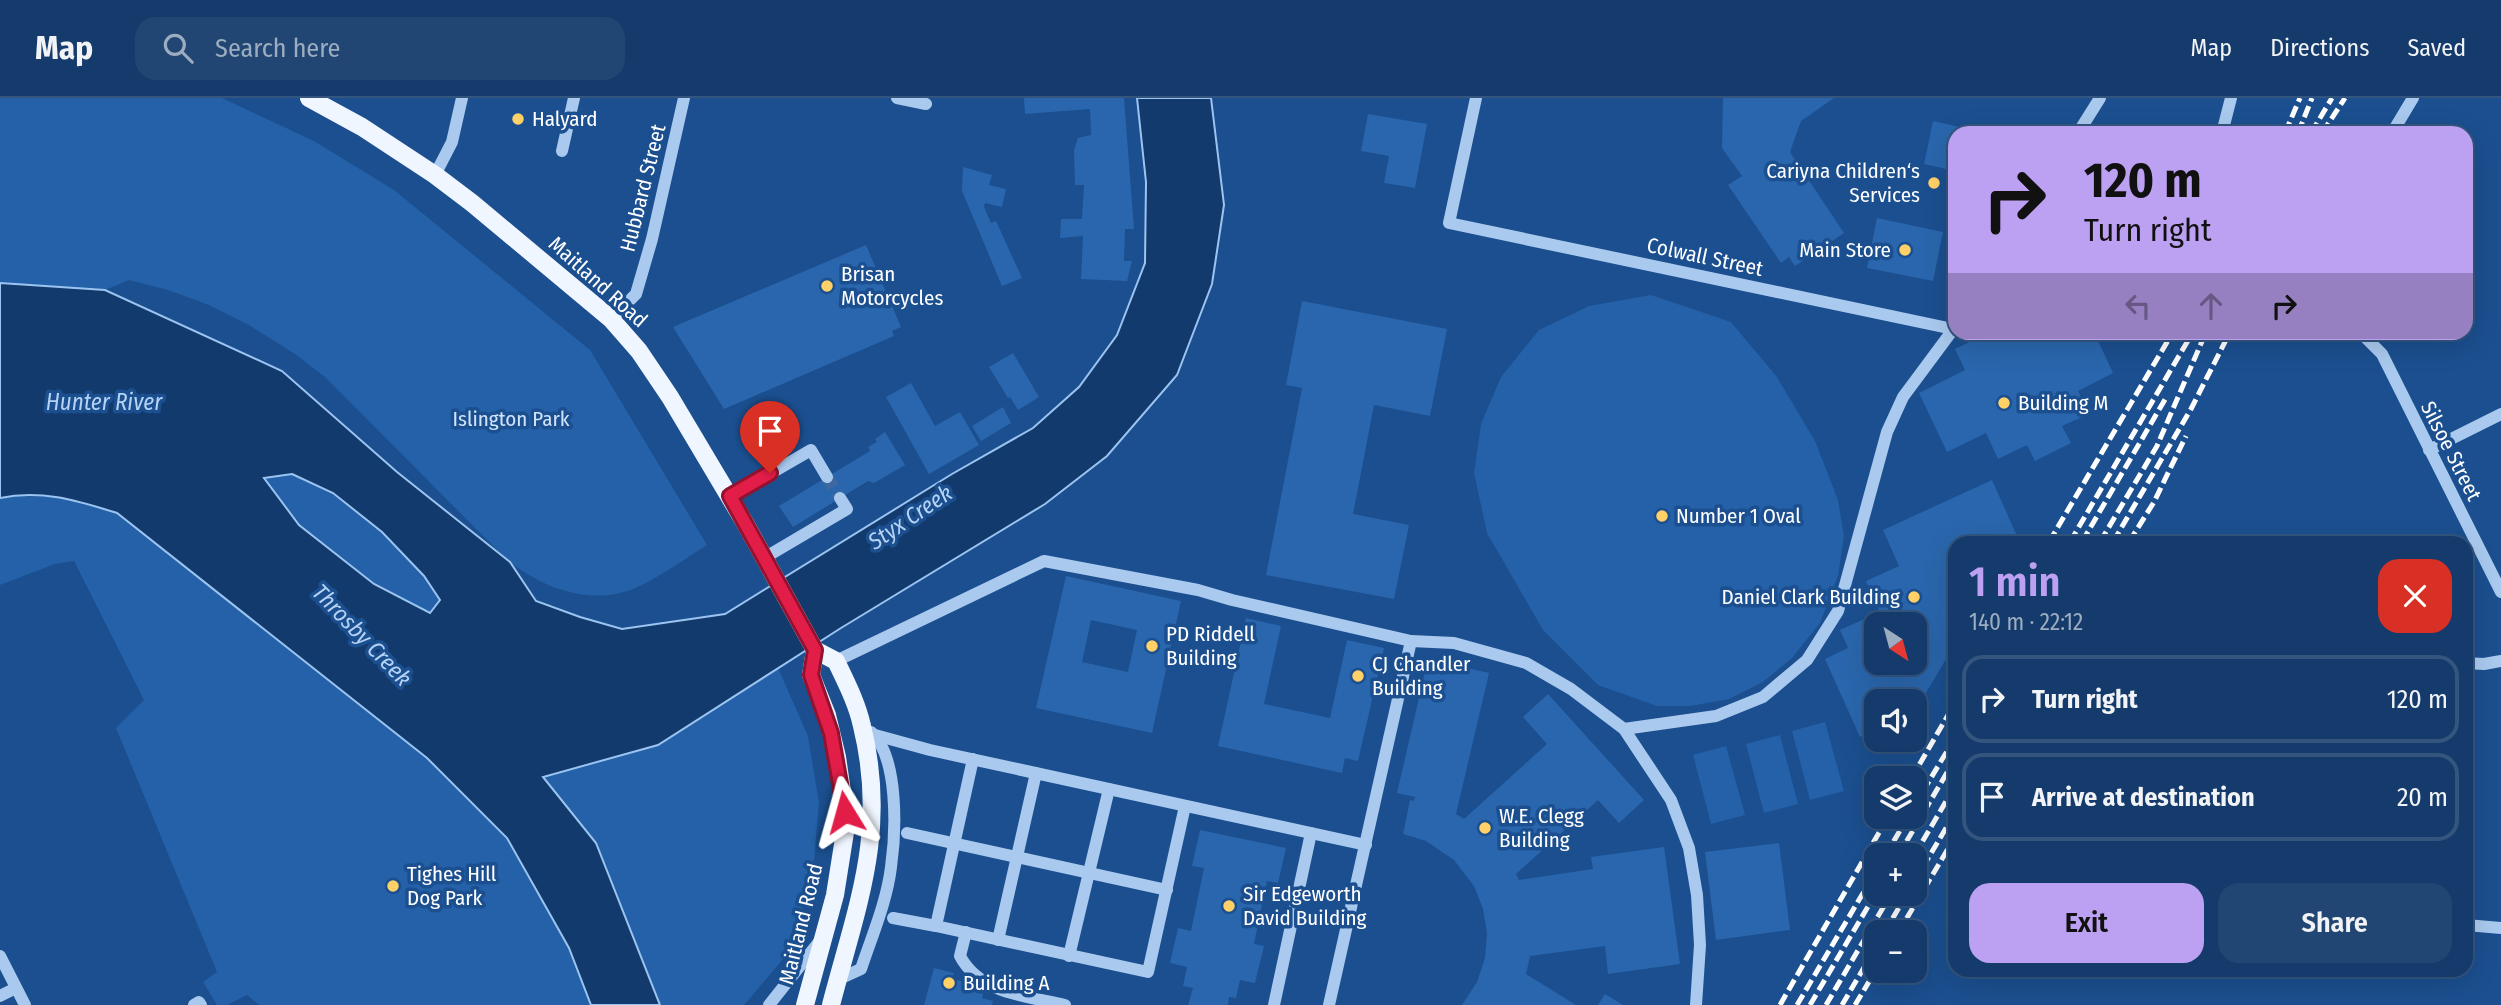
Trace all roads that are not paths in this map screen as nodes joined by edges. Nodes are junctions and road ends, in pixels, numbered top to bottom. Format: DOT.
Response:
graph roads {
  1 [pos="309,98"];
  2 [pos="462,98"];
  3 [pos="574,98"];
  4 [pos="684,98"];
  5 [pos="897,98"];
  6 [pos="1476,98"];
  7 [pos="2100,98"];
  8 [pos="2231,98"];
  9 [pos="2413,98"];
  10 [pos="926,104"];
  11 [pos="2082,126"];
  12 [pos="2224,126"];
  13 [pos="2396,126"];
  14 [pos="562,151"];
  15 [pos="435,175"];
  16 [pos="611,319"];
  17 [pos="1948,327"];
  18 [pos="1948,336"];
  19 [pos="2368,340"];
  20 [pos="2501,414"];
  21 [pos="2429,450"];
  22 [pos="827,477"];
  23 [pos="730,496"];
  24 [pos="840,498"];
  25 [pos="2473,536"];
  26 [pos="2473,537"];
  27 [pos="764,558"];
  28 [pos="2501,592"];
  29 [pos="1410,641"];
  30 [pos="815,650"];
  31 [pos="836,661"];
  32 [pos="2501,661"];
  33 [pos="2473,663"];
  34 [pos="1624,729"];
  35 [pos="868,730"];
  36 [pos="973,760"];
  37 [pos="1036,773"];
  38 [pos="1109,789"];
  39 [pos="1185,806"];
  40 [pos="906,833"];
  41 [pos="1311,833"];
  42 [pos="954,844"];
  43 [pos="1366,845"];
  44 [pos="1017,857"];
  45 [pos="1090,873"];
  46 [pos="1167,890"];
  47 [pos="893,918"];
  48 [pos="936,926"];
  49 [pos="2473,926"];
  50 [pos="2501,928"];
  51 [pos="966,933"];
  52 [pos="823,936"];
  53 [pos="998,940"];
  54 [pos="0,956"];
  55 [pos="1069,956"];
  56 [pos="16,988"];
  57 [pos="0,996"];
  58 [pos="25,1005"];
  59 [pos="769,1005"];
  60 [pos="805,1005"];
  61 [pos="831,1005"];
  62 [pos="1065,1005"];
  63 [pos="1274,1005"];
  64 [pos="1329,1005"];
  65 [pos="1696,1005"];
  1 -- 15 [label="main road, Maitland Road"];
  2 -- 15 [label="street"];
  3 -- 14 [label="street"];
  4 -- 16 [label="street, Hubbard Street"];
  5 -- 10 [label="street"];
  6 -- 17 [label="street, Colwall Street"];
  7 -- 11 [label="street"];
  8 -- 12 [label="street"];
  9 -- 13 [label="street"];
  15 -- 16 [label="main road, Maitland Road"];
  16 -- 23 [label="main road, Maitland Road"];
  18 -- 34 [label="street"];
  19 -- 21 [label="street, Silsoe Street"];
  20 -- 21 [label="street"];
  21 -- 25 [label="street, Silsoe Street"];
  22 -- 23 [label="street"];
  23 -- 27 [label="main road, Maitland Road"];
  24 -- 27 [label="street"];
  26 -- 28 [label="street, Silsoe Street"];
  27 -- 30 [label="main road, Maitland Road"];
  29 -- 31 [label="street"];
  29 -- 34 [label="street"];
  29 -- 43 [label="street"];
  30 -- 31 [label="main road"];
  30 -- 52 [label="main road, Maitland Road"];
  31 -- 35 [label="main road"];
  32 -- 33 [label="street"];
  34 -- 65 [label="street"];
  35 -- 36 [label="street"];
  35 -- 61 [label="main road"];
  36 -- 37 [label="street"];
  36 -- 42 [label="street"];
  37 -- 38 [label="street"];
  37 -- 44 [label="street"];
  38 -- 39 [label="street"];
  38 -- 45 [label="street"];
  39 -- 41 [label="street"];
  39 -- 46 [label="street"];
  40 -- 42 [label="street"];
  41 -- 43 [label="street"];
  41 -- 63 [label="street"];
  42 -- 44 [label="street"];
  42 -- 48 [label="street"];
  43 -- 64 [label="street"];
  44 -- 45 [label="street"];
  44 -- 53 [label="street"];
  45 -- 46 [label="street"];
  45 -- 55 [label="street"];
  46 -- 55 [label="street"];
  47 -- 48 [label="street"];
  48 -- 51 [label="street"];
  49 -- 50 [label="street"];
  51 -- 53 [label="street"];
  51 -- 62 [label="street"];
  52 -- 59 [label="street"];
  52 -- 60 [label="main road, Maitland Road"];
  53 -- 55 [label="street"];
  54 -- 56 [label="street"];
  56 -- 57 [label="street"];
  56 -- 58 [label="street"];
}
